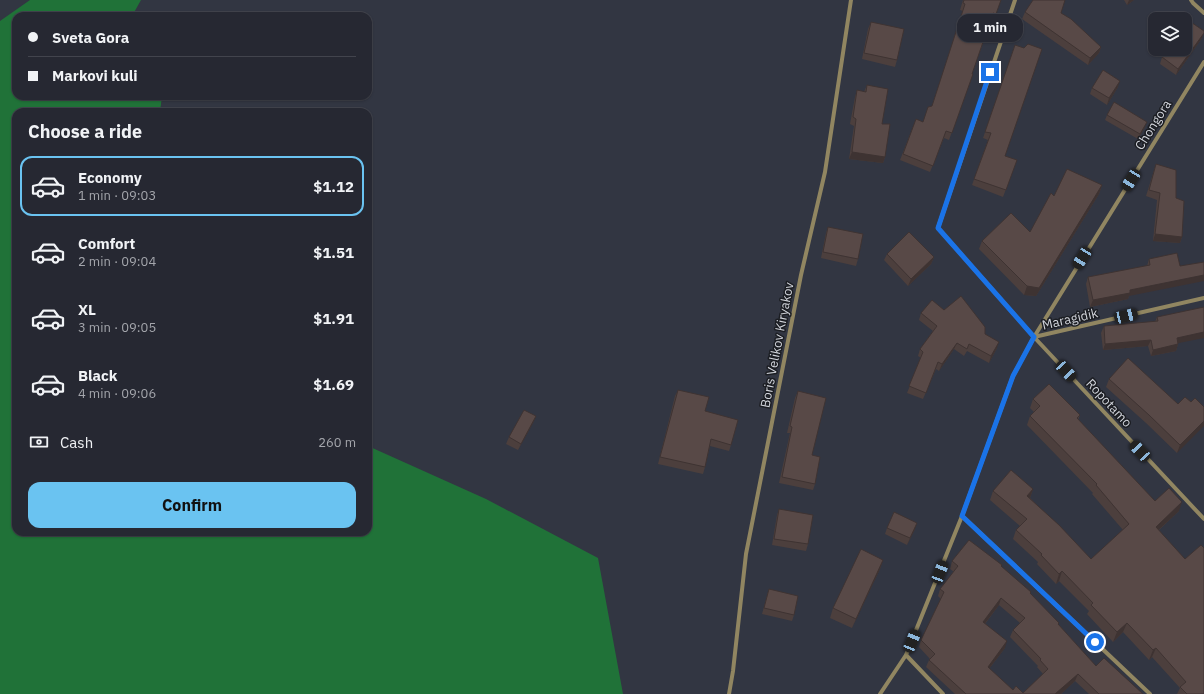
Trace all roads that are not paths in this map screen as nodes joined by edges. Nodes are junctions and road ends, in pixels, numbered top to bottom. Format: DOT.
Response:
graph roads {
  1 [pos="851,0"];
  2 [pos="1015,0"];
  3 [pos="1191,0"];
  4 [pos="1204,13"];
  5 [pos="1204,62"];
  6 [pos="1204,298"];
  7 [pos="1034,337"];
  8 [pos="962,516"];
  9 [pos="1204,519"];
  10 [pos="906,655"];
  11 [pos="729,694"];
  12 [pos="880,694"];
  13 [pos="943,694"];
  14 [pos="1150,694"];
  1 -- 11 [label="street, Boris Velikov Kiryakov"];
  2 -- 7 [label="street, Ropotamo"];
  3 -- 4 [label="street"];
  5 -- 7 [label="street, Chongora"];
  6 -- 7 [label="street, Maragidik"];
  7 -- 8 [label="street, Chongora"];
  7 -- 9 [label="street, Ropotamo"];
  8 -- 10 [label="street, Chongora"];
  8 -- 14 [label="street"];
  10 -- 12 [label="street, Chongora"];
  10 -- 13 [label="street"];
}
